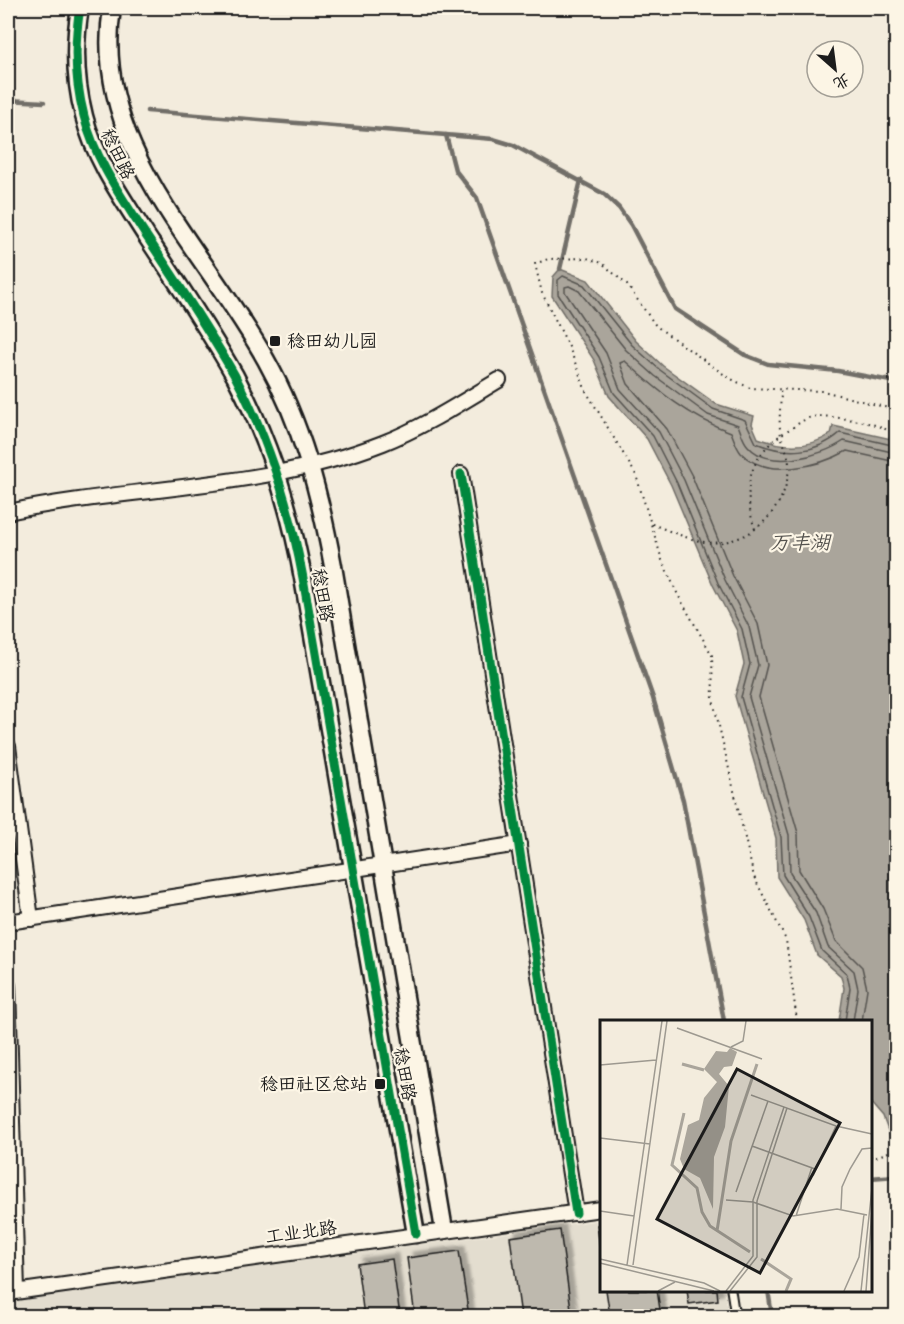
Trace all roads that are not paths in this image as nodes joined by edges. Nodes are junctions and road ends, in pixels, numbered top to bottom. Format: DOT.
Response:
graph roads {
  1 [pos="80,8"];
  2 [pos="112,8"];
  3 [pos="499,380"];
  4 [pos="310,466"];
  5 [pos="278,473"];
  6 [pos="461,474"];
  7 [pos="8,512"];
  8 [pos="8,746"];
  9 [pos="519,844"];
  10 [pos="383,865"];
  11 [pos="353,869"];
  12 [pos="31,919"];
  13 [pos="8,922"];
  14 [pos="8,985"];
  15 [pos="600,1209"];
  16 [pos="576,1213"];
  17 [pos="444,1230"];
  18 [pos="416,1234"];
  19 [pos="731,1291"];
  20 [pos="12,1292"];
  21 [pos="735,1317"];
  1 -- 5 [label="street, 稔田路"];
  2 -- 4 [label="street, 稔田路"];
  3 -- 4 [label="street"];
  4 -- 5 [label="street"];
  4 -- 10 [label="street, 稔田路"];
  5 -- 7 [label="street"];
  5 -- 11 [label="street, 稔田路"];
  6 -- 9 [label="street"];
  8 -- 12 [label="street"];
  9 -- 10 [label="street"];
  9 -- 16 [label="street"];
  10 -- 11 [label="street"];
  10 -- 17 [label="street, 稔田路"];
  11 -- 12 [label="street"];
  11 -- 18 [label="street, 稔田路"];
  12 -- 13 [label="street"];
  14 -- 20 [label="street"];
  15 -- 16 [label="street, 工业北路"];
  16 -- 17 [label="street, 工业北路"];
  17 -- 18 [label="street, 工业北路"];
  18 -- 20 [label="street, 工业北路"];
  19 -- 21 [label="lane"];
}
